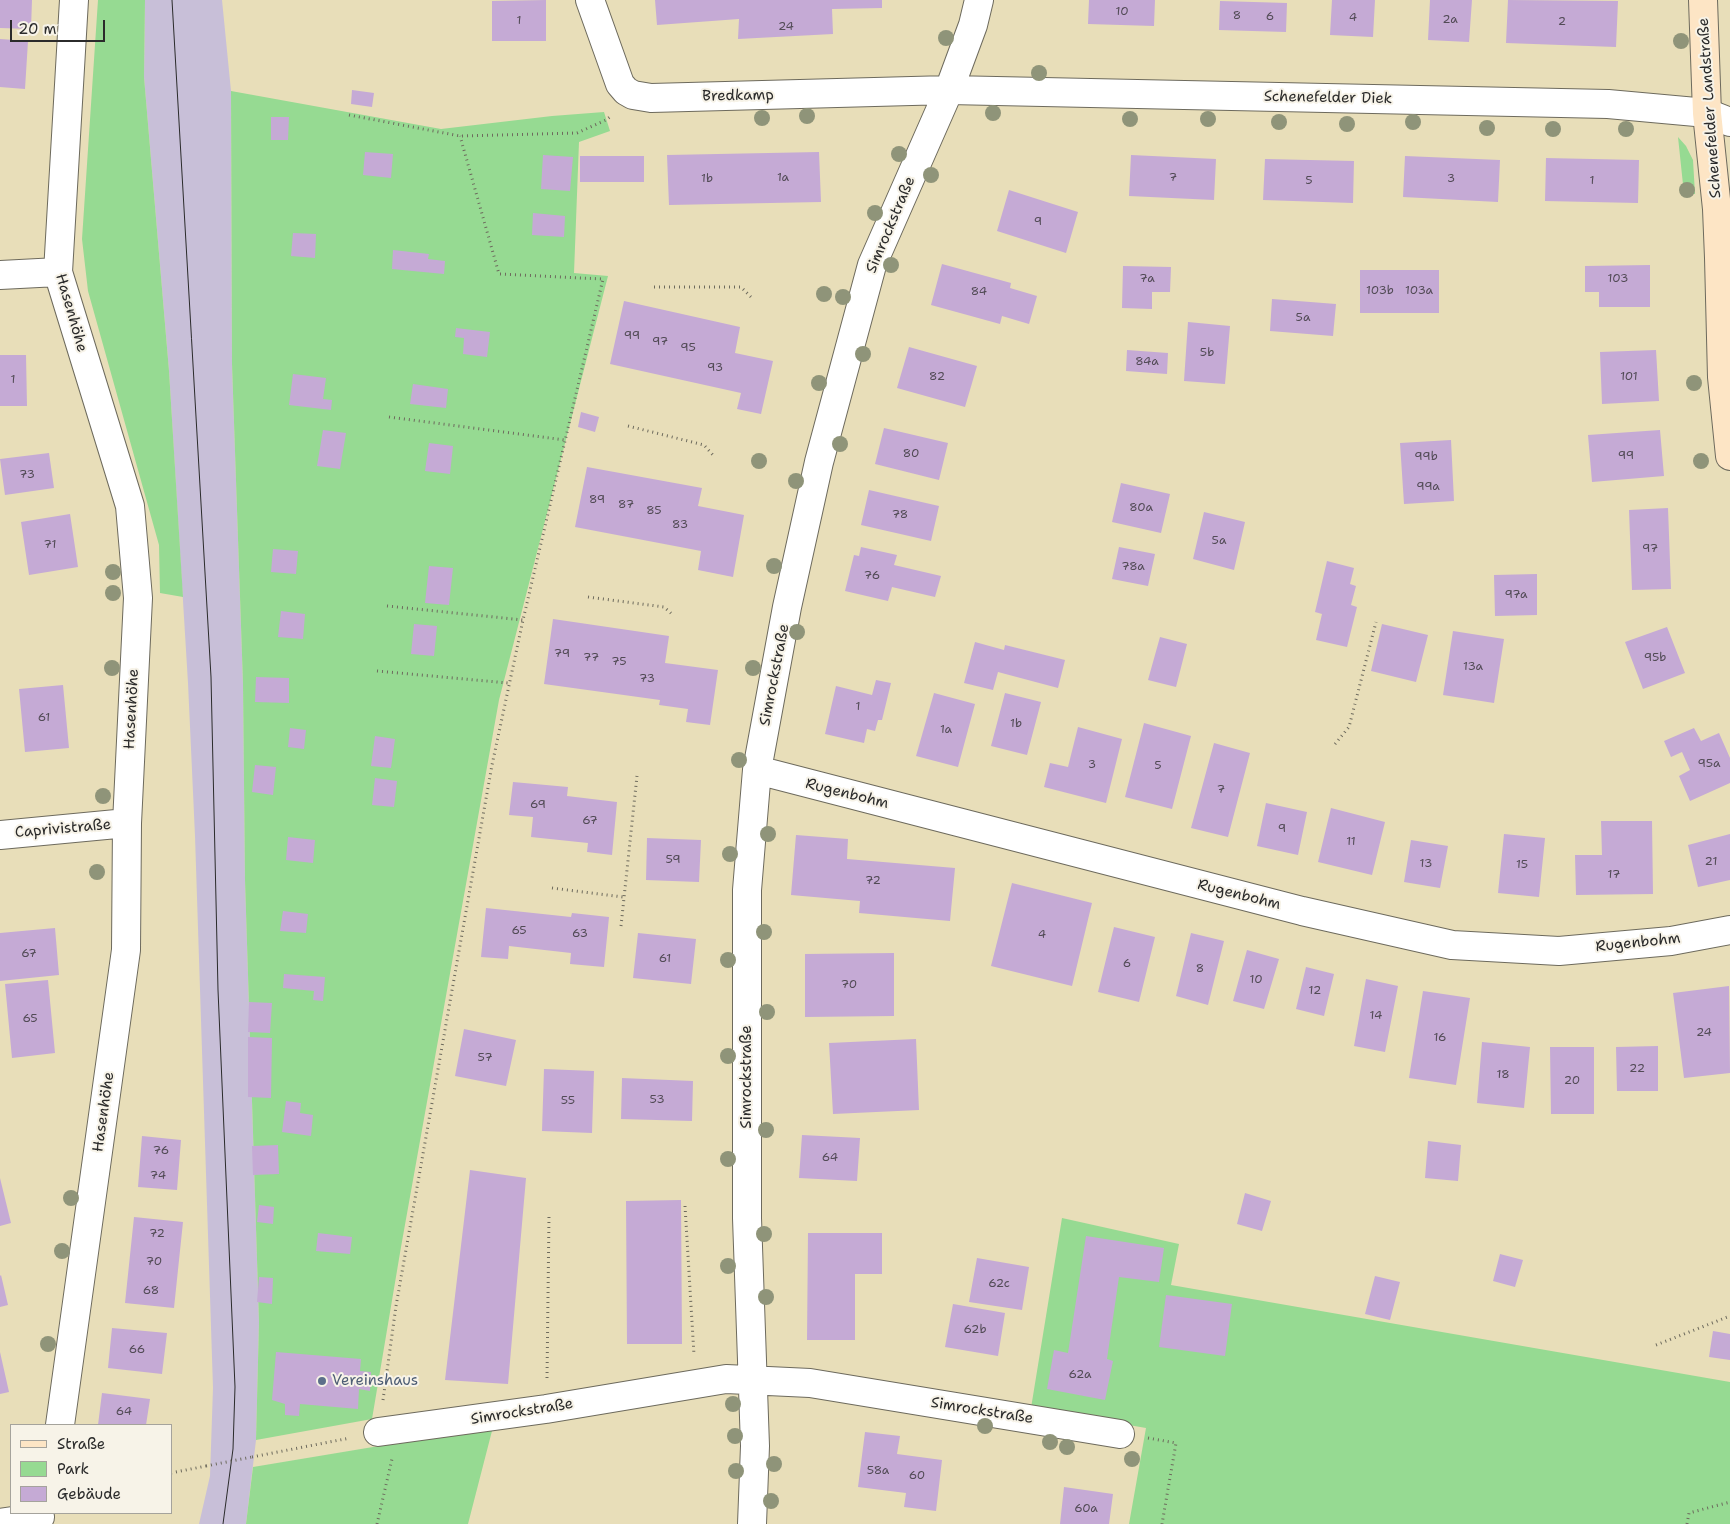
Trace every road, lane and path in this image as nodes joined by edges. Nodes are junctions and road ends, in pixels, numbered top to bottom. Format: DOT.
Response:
graph roads {
  1 [pos="74,0"];
  2 [pos="590,0"];
  3 [pos="979,0"];
  4 [pos="1703,0"];
  5 [pos="949,90"];
  6 [pos="633,95"];
  7 [pos="348,115"];
  8 [pos="1718,118"];
  9 [pos="460,136"];
  10 [pos="58,272"];
  11 [pos="0,275"];
  12 [pos="654,287"];
  13 [pos="751,297"];
  14 [pos="389,417"];
  15 [pos="628,426"];
  16 [pos="565,440"];
  17 [pos="713,454"];
  18 [pos="1730,456"];
  19 [pos="588,597"];
  20 [pos="387,606"];
  21 [pos="673,615"];
  22 [pos="523,620"];
  23 [pos="1376,622"];
  24 [pos="377,671"];
  25 [pos="508,683"];
  26 [pos="1335,744"];
  27 [pos="493,760"];
  28 [pos="500,762"];
  29 [pos="757,770"];
  30 [pos="637,776"];
  31 [pos="127,823"];
  32 [pos="0,835"];
  33 [pos="552,888"];
  34 [pos="624,896"];
  35 [pos="620,926"];
  36 [pos="1730,930"];
  37 [pos="685,1206"];
  38 [pos="549,1215"];
  39 [pos="1730,1316"];
  40 [pos="1656,1345"];
  41 [pos="754,1380"];
  42 [pos="696,1383"];
  43 [pos="546,1409"];
  44 [pos="60,1424"];
  45 [pos="389,1431"];
  46 [pos="1120,1434"];
  47 [pos="172,1474"];
  48 [pos="1730,1502"];
  49 [pos="40,1518"];
  50 [pos="0,1524"];
  51 [pos="378,1524"];
  52 [pos="752,1524"];
  53 [pos="1162,1524"];
  54 [pos="1687,1524"];
  1 -- 10 [label="street, Hasenhöhe"];
  2 -- 6 [label="street"];
  3 -- 5 [label="street, Simrockstraße"];
  4 -- 8 [label="street, Schenefelder Landstraße"];
  5 -- 6 [label="street, Bredkamp"];
  5 -- 8 [label="street, Schenefelder Diek"];
  5 -- 29 [label="street, Simrockstraße"];
  6 -- 9 [label="path"];
  7 -- 9 [label="path"];
  8 -- 18 [label="street, Schenefelder Landstraße"];
  9 -- 16 [label="path"];
  10 -- 11 [label="street"];
  10 -- 31 [label="street, Hasenhöhe"];
  12 -- 13 [label="path"];
  14 -- 16 [label="path"];
  15 -- 17 [label="path"];
  16 -- 22 [label="path"];
  19 -- 21 [label="path"];
  20 -- 22 [label="path"];
  22 -- 25 [label="path"];
  23 -- 26 [label="path"];
  24 -- 25 [label="path"];
  25 -- 27 [label="path"];
  27 -- 28 [label="path"];
  27 -- 45 [label="path"];
  29 -- 36 [label="street, Rugenbohm"];
  29 -- 41 [label="street, Simrockstraße"];
  30 -- 34 [label="path"];
  31 -- 32 [label="street, Caprivistraße"];
  31 -- 44 [label="street, Hasenhöhe"];
  33 -- 34 [label="path"];
  34 -- 35 [label="path"];
  37 -- 42 [label="path"];
  38 -- 43 [label="path"];
  39 -- 40 [label="path"];
  41 -- 42 [label="street, Simrockstraße"];
  41 -- 46 [label="street, Simrockstraße"];
  41 -- 52 [label="street, Simrockstraße"];
  42 -- 43 [label="street, Simrockstraße"];
  43 -- 45 [label="street, Simrockstraße"];
  45 -- 47 [label="path, bridge"];
  45 -- 51 [label="path"];
  46 -- 53 [label="path"];
  48 -- 54 [label="path"];
  49 -- 50 [label="street"];
}
